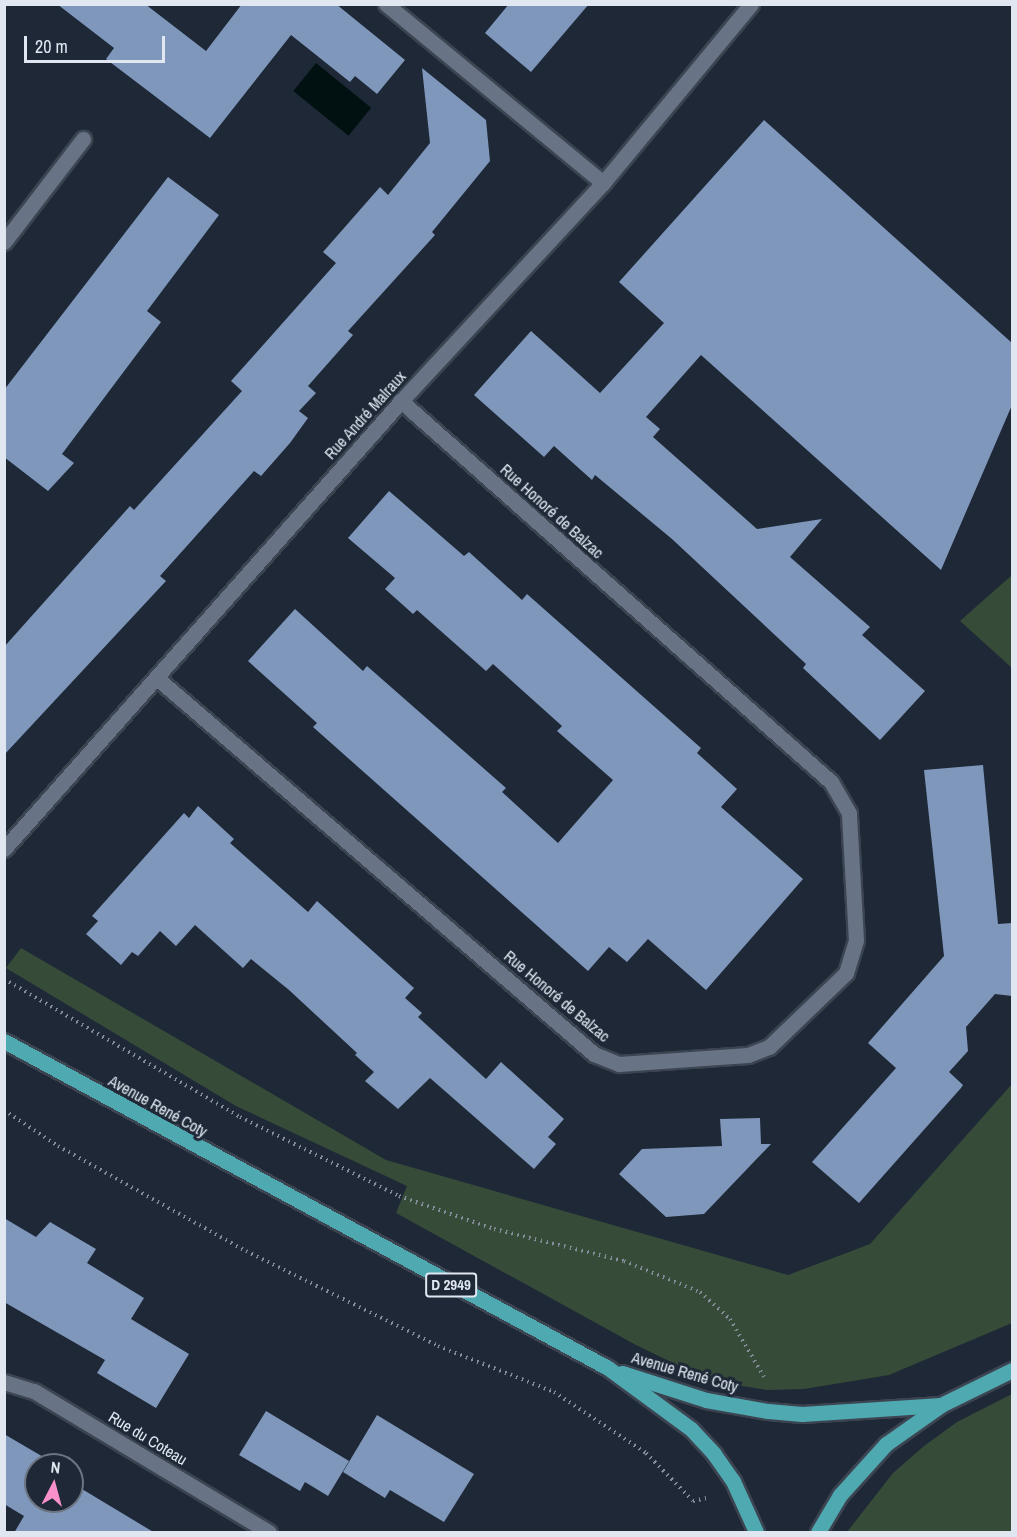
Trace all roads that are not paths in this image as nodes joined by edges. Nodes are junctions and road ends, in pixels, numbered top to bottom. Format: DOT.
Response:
graph roads {
  1 [pos="386,4"];
  2 [pos="751,4"];
  3 [pos="83,139"];
  4 [pos="603,183"];
  5 [pos="4,242"];
  6 [pos="401,401"];
  7 [pos="158,679"];
  8 [pos="4,849"];
  9 [pos="4,1041"];
  10 [pos="608,1368"];
  11 [pos="1012,1370"];
  12 [pos="4,1383"];
  13 [pos="941,1405"];
  14 [pos="269,1533"];
  15 [pos="756,1533"];
  16 [pos="818,1533"];
  1 -- 4 [label="street"];
  2 -- 4 [label="street, Rue André Malraux"];
  3 -- 5 [label="street"];
  4 -- 6 [label="street, Rue André Malraux"];
  6 -- 7 [label="street, Rue André Malraux"];
  6 -- 7 [label="street, Rue Honoré de Balzac"];
  7 -- 8 [label="street, Rue André Malraux"];
  9 -- 10 [label="main road, Avenue René Coty / D 2949"];
  10 -- 13 [label="main road, Avenue René Coty / D 2949"];
  10 -- 15 [label="main road, Avenue René Coty / D 2949"];
  11 -- 13 [label="main road"];
  12 -- 14 [label="street, Rue du Coteau"];
  13 -- 16 [label="main road"];
}
